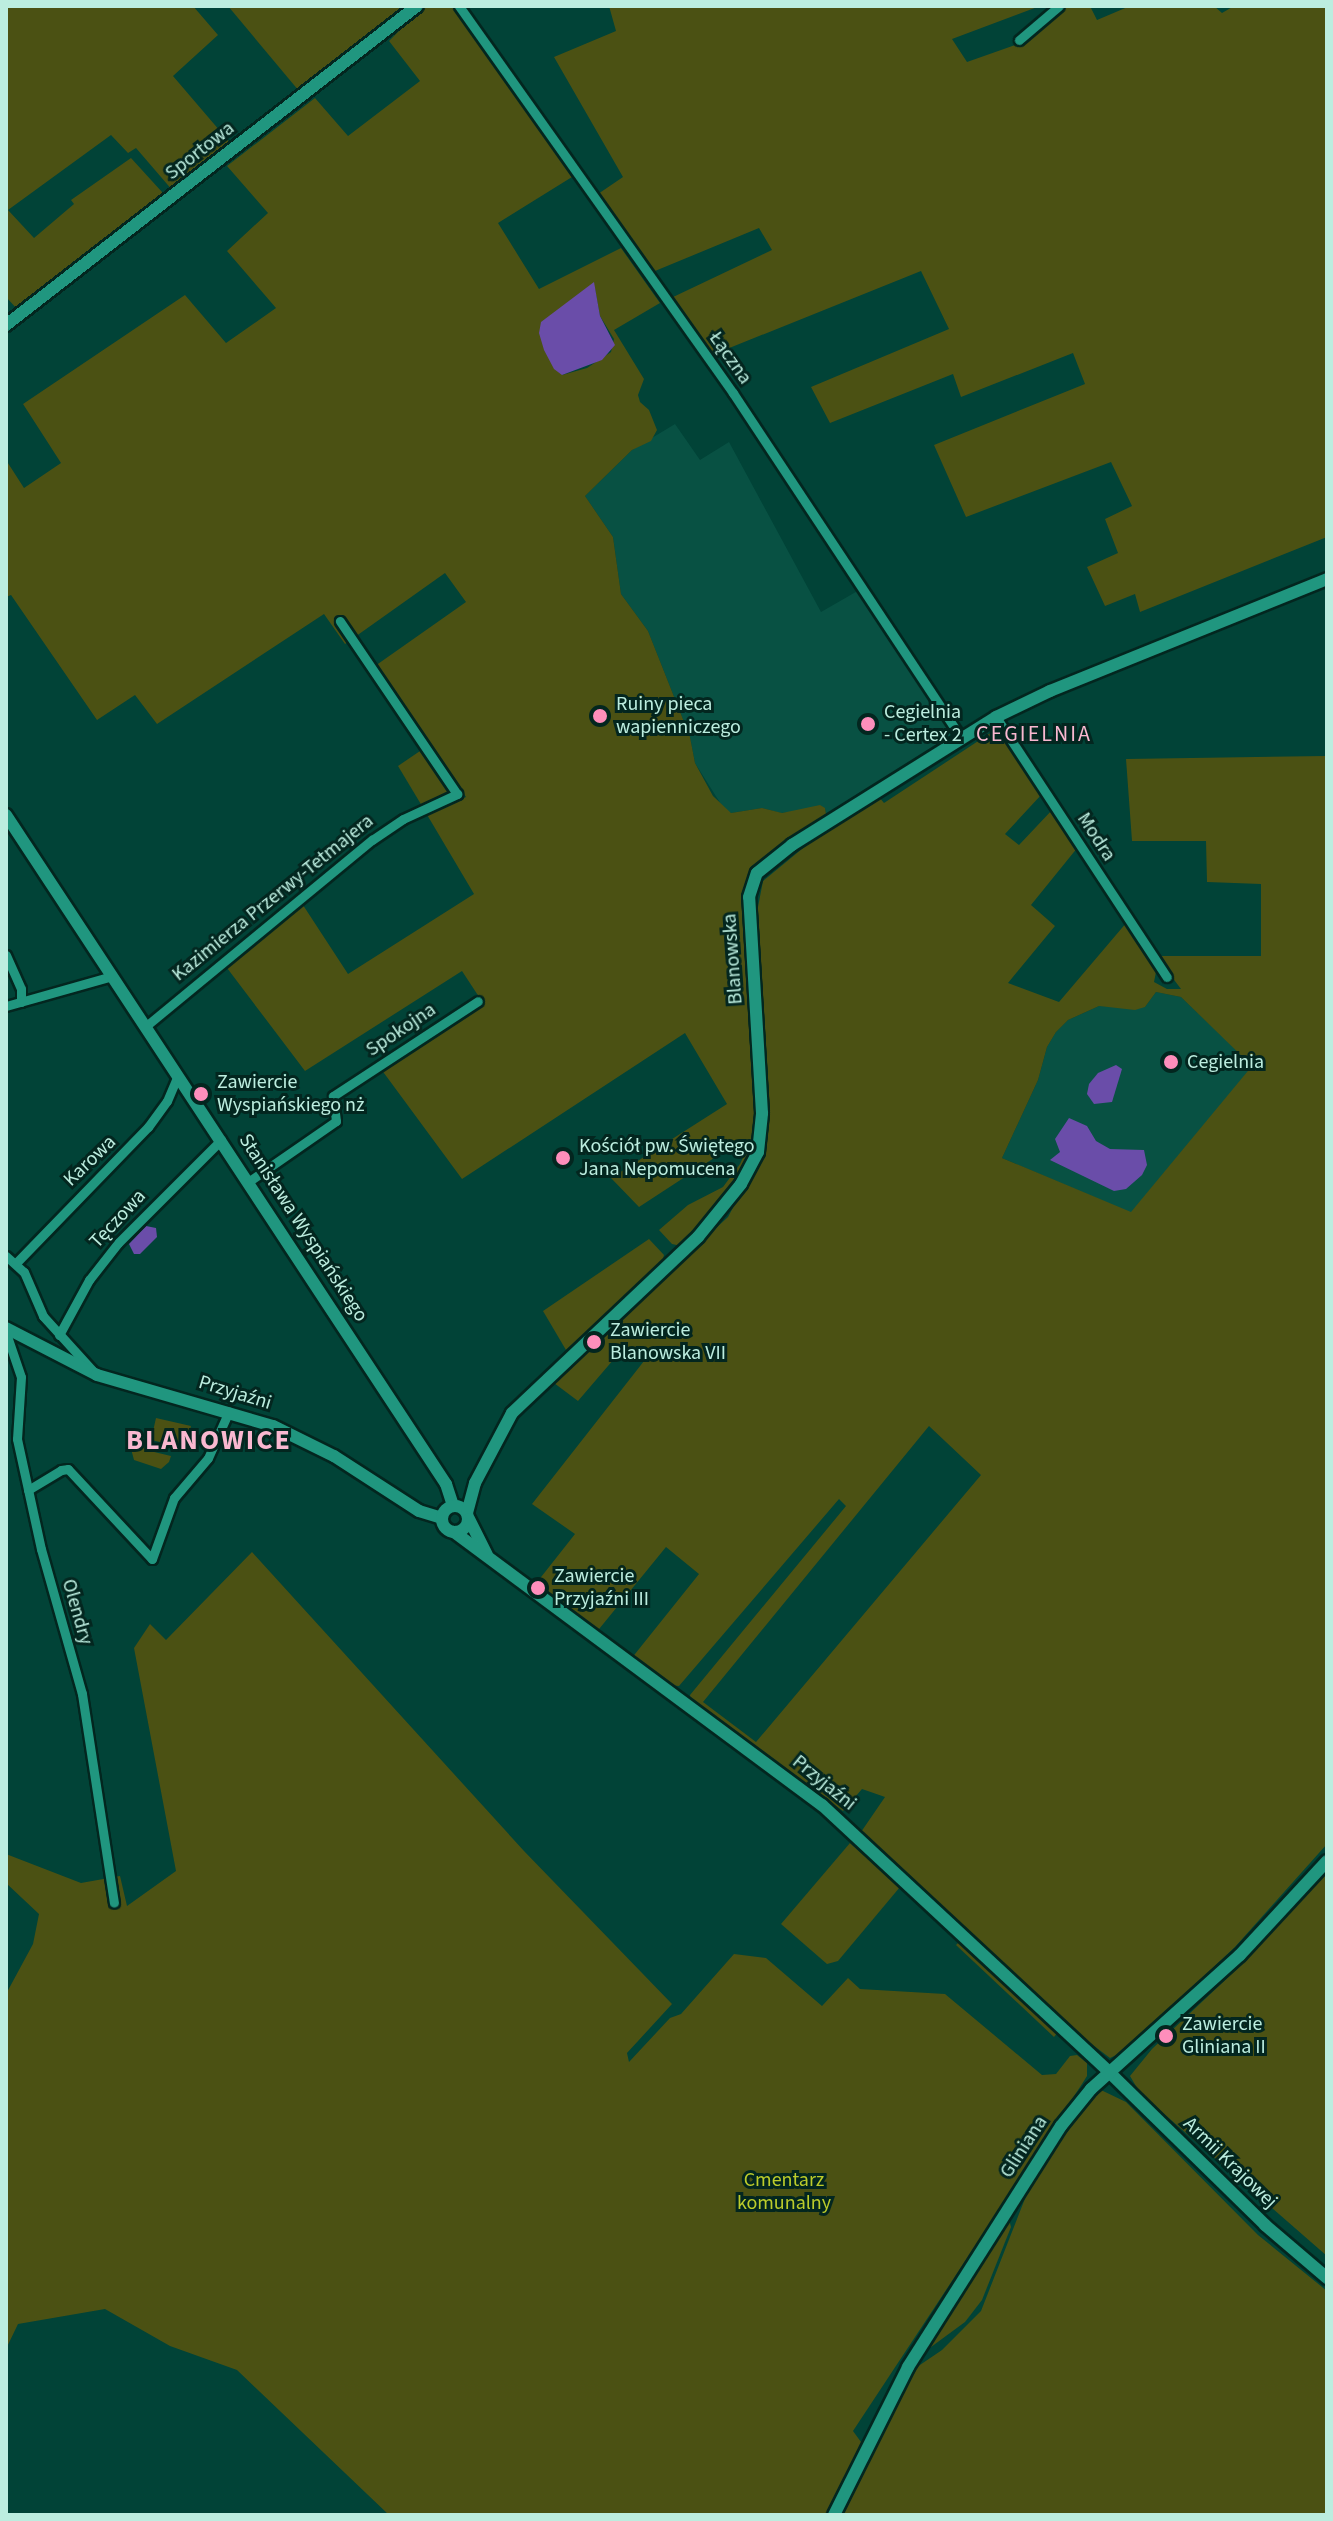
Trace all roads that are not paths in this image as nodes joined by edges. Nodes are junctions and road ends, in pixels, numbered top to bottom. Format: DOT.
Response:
graph roads {
  1 [pos="417,6"];
  2 [pos="459,6"];
  3 [pos="1059,6"];
  4 [pos="1019,40"];
  5 [pos="6,325"];
  6 [pos="1327,579"];
  7 [pos="340,621"];
  8 [pos="996,717"];
  9 [pos="961,737"];
  10 [pos="6,815"];
  11 [pos="6,955"];
  12 [pos="112,976"];
  13 [pos="1167,977"];
  14 [pos="478,1001"];
  15 [pos="21,1002"];
  16 [pos="6,1006"];
  17 [pos="146,1026"];
  18 [pos="178,1075"];
  19 [pos="221,1140"];
  20 [pos="248,1182"];
  21 [pos="6,1256"];
  22 [pos="16,1263"];
  23 [pos="6,1331"];
  24 [pos="59,1335"];
  25 [pos="97,1375"];
  26 [pos="229,1411"];
  27 [pos="475,1483"];
  28 [pos="28,1490"];
  29 [pos="453,1501"];
  30 [pos="468,1516"];
  31 [pos="442,1518"];
  32 [pos="454,1532"];
  33 [pos="487,1557"];
  34 [pos="1327,1861"];
  35 [pos="114,1903"];
  36 [pos="1110,2073"];
  37 [pos="1327,2278"];
  38 [pos="834,2515"];
  1 -- 5 [label="street, Sportowa"];
  2 -- 9 [label="street, Łączna"];
  3 -- 4 [label="street"];
  6 -- 8 [label="street, Blanowska"];
  7 -- 17 [label="street, Kazimierza Przerwy-Tetmajera"];
  8 -- 9 [label="street, Blanowska"];
  8 -- 13 [label="street, Modra"];
  9 -- 27 [label="street, Blanowska"];
  10 -- 12 [label="street, Stanisława Wyspiańskiego"];
  11 -- 15 [label="street"];
  12 -- 15 [label="street"];
  12 -- 17 [label="street, Stanisława Wyspiańskiego"];
  14 -- 20 [label="street, Spokojna"];
  15 -- 16 [label="street"];
  17 -- 18 [label="street, Stanisława Wyspiańskiego"];
  18 -- 19 [label="street, Stanisława Wyspiańskiego"];
  18 -- 22 [label="street, Karowa"];
  19 -- 20 [label="street, Stanisława Wyspiańskiego"];
  19 -- 24 [label="street, Tęczowa"];
  20 -- 29 [label="street, Stanisława Wyspiańskiego"];
  21 -- 22 [label="street"];
  22 -- 24 [label="street"];
  23 -- 25 [label="street, Przyjaźni"];
  23 -- 28 [label="street, Olendry"];
  24 -- 25 [label="street"];
  25 -- 26 [label="street, Przyjaźni"];
  26 -- 28 [label="street"];
  26 -- 31 [label="street, Przyjaźni"];
  27 -- 29 [label="street"];
  27 -- 30 [label="street, Blanowska"];
  28 -- 35 [label="street, Olendry"];
  29 -- 30 [label="street"];
  29 -- 31 [label="street"];
  30 -- 32 [label="street"];
  30 -- 33 [label="street, Przyjaźni"];
  31 -- 32 [label="street, Przyjaźni"];
  32 -- 33 [label="street, Przyjaźni"];
  33 -- 36 [label="street, Przyjaźni"];
  34 -- 36 [label="street, Gliniana"];
  36 -- 37 [label="street, Armii Krajowej"];
  36 -- 38 [label="street, Gliniana"];
}
